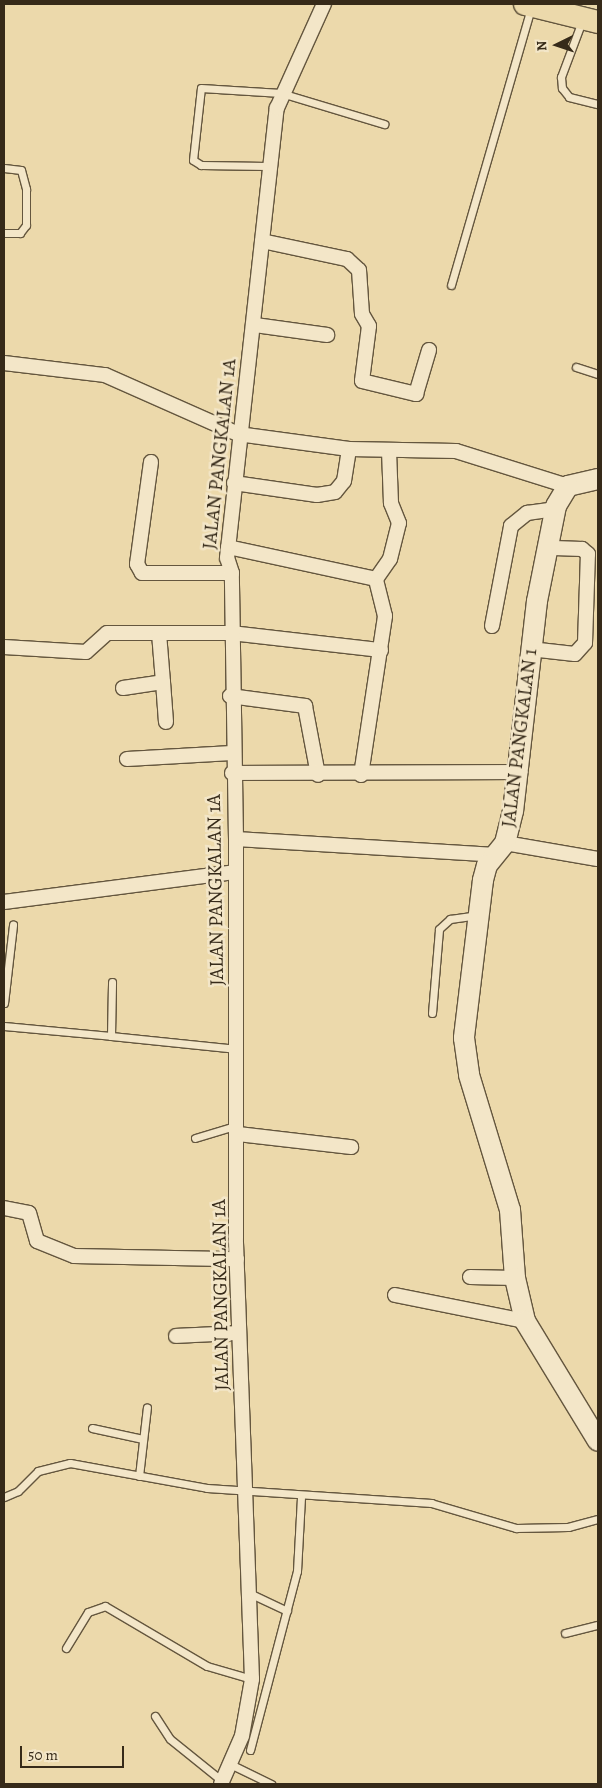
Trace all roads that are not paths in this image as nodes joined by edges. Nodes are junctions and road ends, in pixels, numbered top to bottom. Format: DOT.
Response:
graph roads {
  1 [pos="324,4"];
  2 [pos="528,5"];
  3 [pos="594,20"];
  4 [pos="281,93"];
  5 [pos="598,104"];
  6 [pos="384,124"];
  7 [pos="267,166"];
  8 [pos="4,168"];
  9 [pos="4,233"];
  10 [pos="262,241"];
  11 [pos="451,285"];
  12 [pos="255,325"];
  13 [pos="327,335"];
  14 [pos="429,350"];
  15 [pos="4,363"];
  16 [pos="576,367"];
  17 [pos="598,374"];
  18 [pos="238,434"];
  19 [pos="349,450"];
  20 [pos="389,450"];
  21 [pos="151,462"];
  22 [pos="598,479"];
  23 [pos="234,483"];
  24 [pos="568,486"];
  25 [pos="555,509"];
  26 [pos="228,547"];
  27 [pos="547,548"];
  28 [pos="232,573"];
  29 [pos="376,579"];
  30 [pos="492,626"];
  31 [pos="159,632"];
  32 [pos="231,632"];
  33 [pos="4,647"];
  34 [pos="381,650"];
  35 [pos="530,650"];
  36 [pos="163,682"];
  37 [pos="123,688"];
  38 [pos="230,696"];
  39 [pos="166,722"];
  40 [pos="232,753"];
  41 [pos="127,759"];
  42 [pos="517,772"];
  43 [pos="232,773"];
  44 [pos="318,775"];
  45 [pos="361,775"];
  46 [pos="236,839"];
  47 [pos="500,849"];
  48 [pos="598,859"];
  49 [pos="235,872"];
  50 [pos="4,902"];
  51 [pos="477,915"];
  52 [pos="13,925"];
  53 [pos="112,982"];
  54 [pos="4,1003"];
  55 [pos="432,1013"];
  56 [pos="4,1026"];
  57 [pos="111,1036"];
  58 [pos="238,1049"];
  59 [pos="238,1130"];
  60 [pos="195,1138"];
  61 [pos="351,1147"];
  62 [pos="4,1208"];
  63 [pos="237,1259"];
  64 [pos="470,1277"];
  65 [pos="515,1278"];
  66 [pos="395,1295"];
  67 [pos="525,1321"];
  68 [pos="238,1333"];
  69 [pos="176,1336"];
  70 [pos="147,1407"];
  71 [pos="92,1428"];
  72 [pos="143,1439"];
  73 [pos="598,1441"];
  74 [pos="139,1476"];
  75 [pos="247,1491"];
  76 [pos="301,1496"];
  77 [pos="4,1497"];
  78 [pos="598,1519"];
  79 [pos="249,1594"];
  80 [pos="286,1611"];
  81 [pos="598,1625"];
  82 [pos="565,1634"];
  83 [pos="66,1648"];
  84 [pos="252,1679"];
  85 [pos="155,1716"];
  86 [pos="250,1750"];
  87 [pos="230,1764"];
  88 [pos="221,1783"];
  89 [pos="271,1784"];
  1 -- 4 [label="street, JALAN PANGKALAN 1A"];
  2 -- 3 [label="main road"];
  2 -- 11 [label="lane"];
  3 -- 5 [label="lane"];
  4 -- 6 [label="lane"];
  4 -- 7 [label="street, JALAN PANGKALAN 1A"];
  4 -- 7 [label="lane"];
  7 -- 10 [label="street, JALAN PANGKALAN 1A"];
  8 -- 9 [label="lane"];
  10 -- 12 [label="street, JALAN PANGKALAN 1A"];
  10 -- 14 [label="street"];
  12 -- 13 [label="street"];
  12 -- 18 [label="street, JALAN PANGKALAN 1A"];
  15 -- 18 [label="street"];
  16 -- 17 [label="lane"];
  18 -- 19 [label="street"];
  18 -- 23 [label="street, JALAN PANGKALAN 1A"];
  19 -- 20 [label="street"];
  19 -- 23 [label="street"];
  20 -- 24 [label="street"];
  20 -- 29 [label="street"];
  21 -- 28 [label="street"];
  22 -- 24 [label="main road"];
  23 -- 26 [label="street, JALAN PANGKALAN 1A"];
  24 -- 25 [label="main road, JALAN PANGKALAN 1"];
  25 -- 27 [label="main road, JALAN PANGKALAN 1"];
  25 -- 30 [label="street"];
  26 -- 28 [label="street, JALAN PANGKALAN 1A"];
  26 -- 29 [label="street"];
  27 -- 35 [label="main road, JALAN PANGKALAN 1"];
  27 -- 35 [label="street"];
  28 -- 32 [label="street, JALAN PANGKALAN 1A"];
  29 -- 34 [label="street"];
  31 -- 32 [label="street"];
  31 -- 33 [label="street"];
  31 -- 36 [label="street"];
  32 -- 34 [label="street"];
  32 -- 38 [label="street, JALAN PANGKALAN 1A"];
  34 -- 45 [label="street"];
  35 -- 42 [label="main road, JALAN PANGKALAN 1"];
  36 -- 37 [label="street"];
  36 -- 39 [label="street"];
  38 -- 40 [label="street, JALAN PANGKALAN 1A"];
  38 -- 44 [label="street"];
  40 -- 41 [label="street"];
  40 -- 43 [label="street, JALAN PANGKALAN 1A"];
  42 -- 45 [label="street"];
  42 -- 47 [label="main road, JALAN PANGKALAN 1"];
  43 -- 44 [label="street"];
  43 -- 46 [label="street, JALAN PANGKALAN 1A"];
  44 -- 45 [label="street"];
  46 -- 47 [label="street"];
  46 -- 49 [label="street, JALAN PANGKALAN 1A"];
  47 -- 48 [label="street"];
  47 -- 51 [label="main road, JALAN PANGKALAN 1"];
  49 -- 50 [label="street"];
  49 -- 58 [label="street, JALAN PANGKALAN 1A"];
  51 -- 55 [label="lane"];
  51 -- 65 [label="main road, JALAN PANGKALAN 1"];
  52 -- 54 [label="lane"];
  53 -- 57 [label="lane"];
  56 -- 57 [label="lane"];
  57 -- 58 [label="lane"];
  58 -- 59 [label="street, JALAN PANGKALAN 1A"];
  59 -- 60 [label="lane"];
  59 -- 61 [label="street"];
  59 -- 63 [label="street, JALAN PANGKALAN 1A"];
  62 -- 63 [label="street"];
  63 -- 68 [label="street, JALAN PANGKALAN 1A"];
  64 -- 65 [label="street"];
  65 -- 67 [label="main road, JALAN PANGKALAN 1"];
  66 -- 67 [label="street"];
  67 -- 73 [label="main road, JALAN PANGKALAN 1"];
  68 -- 69 [label="street"];
  68 -- 75 [label="street, JALAN PANGKALAN 1A"];
  70 -- 72 [label="lane"];
  71 -- 72 [label="lane"];
  72 -- 74 [label="lane"];
  74 -- 75 [label="lane"];
  74 -- 77 [label="lane"];
  75 -- 76 [label="lane"];
  75 -- 79 [label="street, JALAN PANGKALAN 1A"];
  76 -- 78 [label="lane"];
  76 -- 80 [label="lane"];
  79 -- 80 [label="lane"];
  79 -- 84 [label="street, JALAN PANGKALAN 1A"];
  80 -- 86 [label="lane"];
  81 -- 82 [label="lane"];
  83 -- 84 [label="lane"];
  84 -- 87 [label="street, JALAN PANGKALAN 1A"];
  85 -- 88 [label="lane"];
  87 -- 88 [label="street, JALAN PANGKALAN 1A"];
  87 -- 89 [label="lane"];
}
